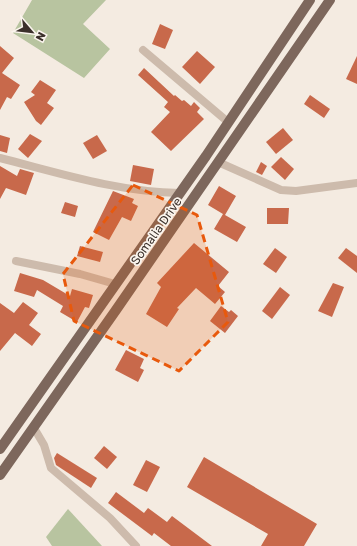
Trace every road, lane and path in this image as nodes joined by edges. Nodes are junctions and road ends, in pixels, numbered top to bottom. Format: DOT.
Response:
graph roads {
  1 [pos="310,0"];
  2 [pos="330,0"];
  3 [pos="143,50"];
  4 [pos="228,122"];
  5 [pos="0,158"];
  6 [pos="218,162"];
  7 [pos="357,183"];
  8 [pos="180,193"];
  9 [pos="16,261"];
  10 [pos="115,284"];
  11 [pos="34,428"];
  12 [pos="0,449"];
  13 [pos="0,475"];
  14 [pos="136,546"];
  1 -- 4 [label="main road, Somalia Drive"];
  2 -- 6 [label="main road, Somalia Drive"];
  3 -- 4 [label="street"];
  4 -- 8 [label="main road, Somalia Drive"];
  5 -- 8 [label="street"];
  6 -- 7 [label="street"];
  6 -- 11 [label="main road, Somalia Drive"];
  8 -- 10 [label="main road, Somalia Drive"];
  9 -- 10 [label="street"];
  10 -- 12 [label="main road, Somalia Drive"];
  11 -- 13 [label="main road, Somalia Drive"];
  11 -- 14 [label="street"];
}
